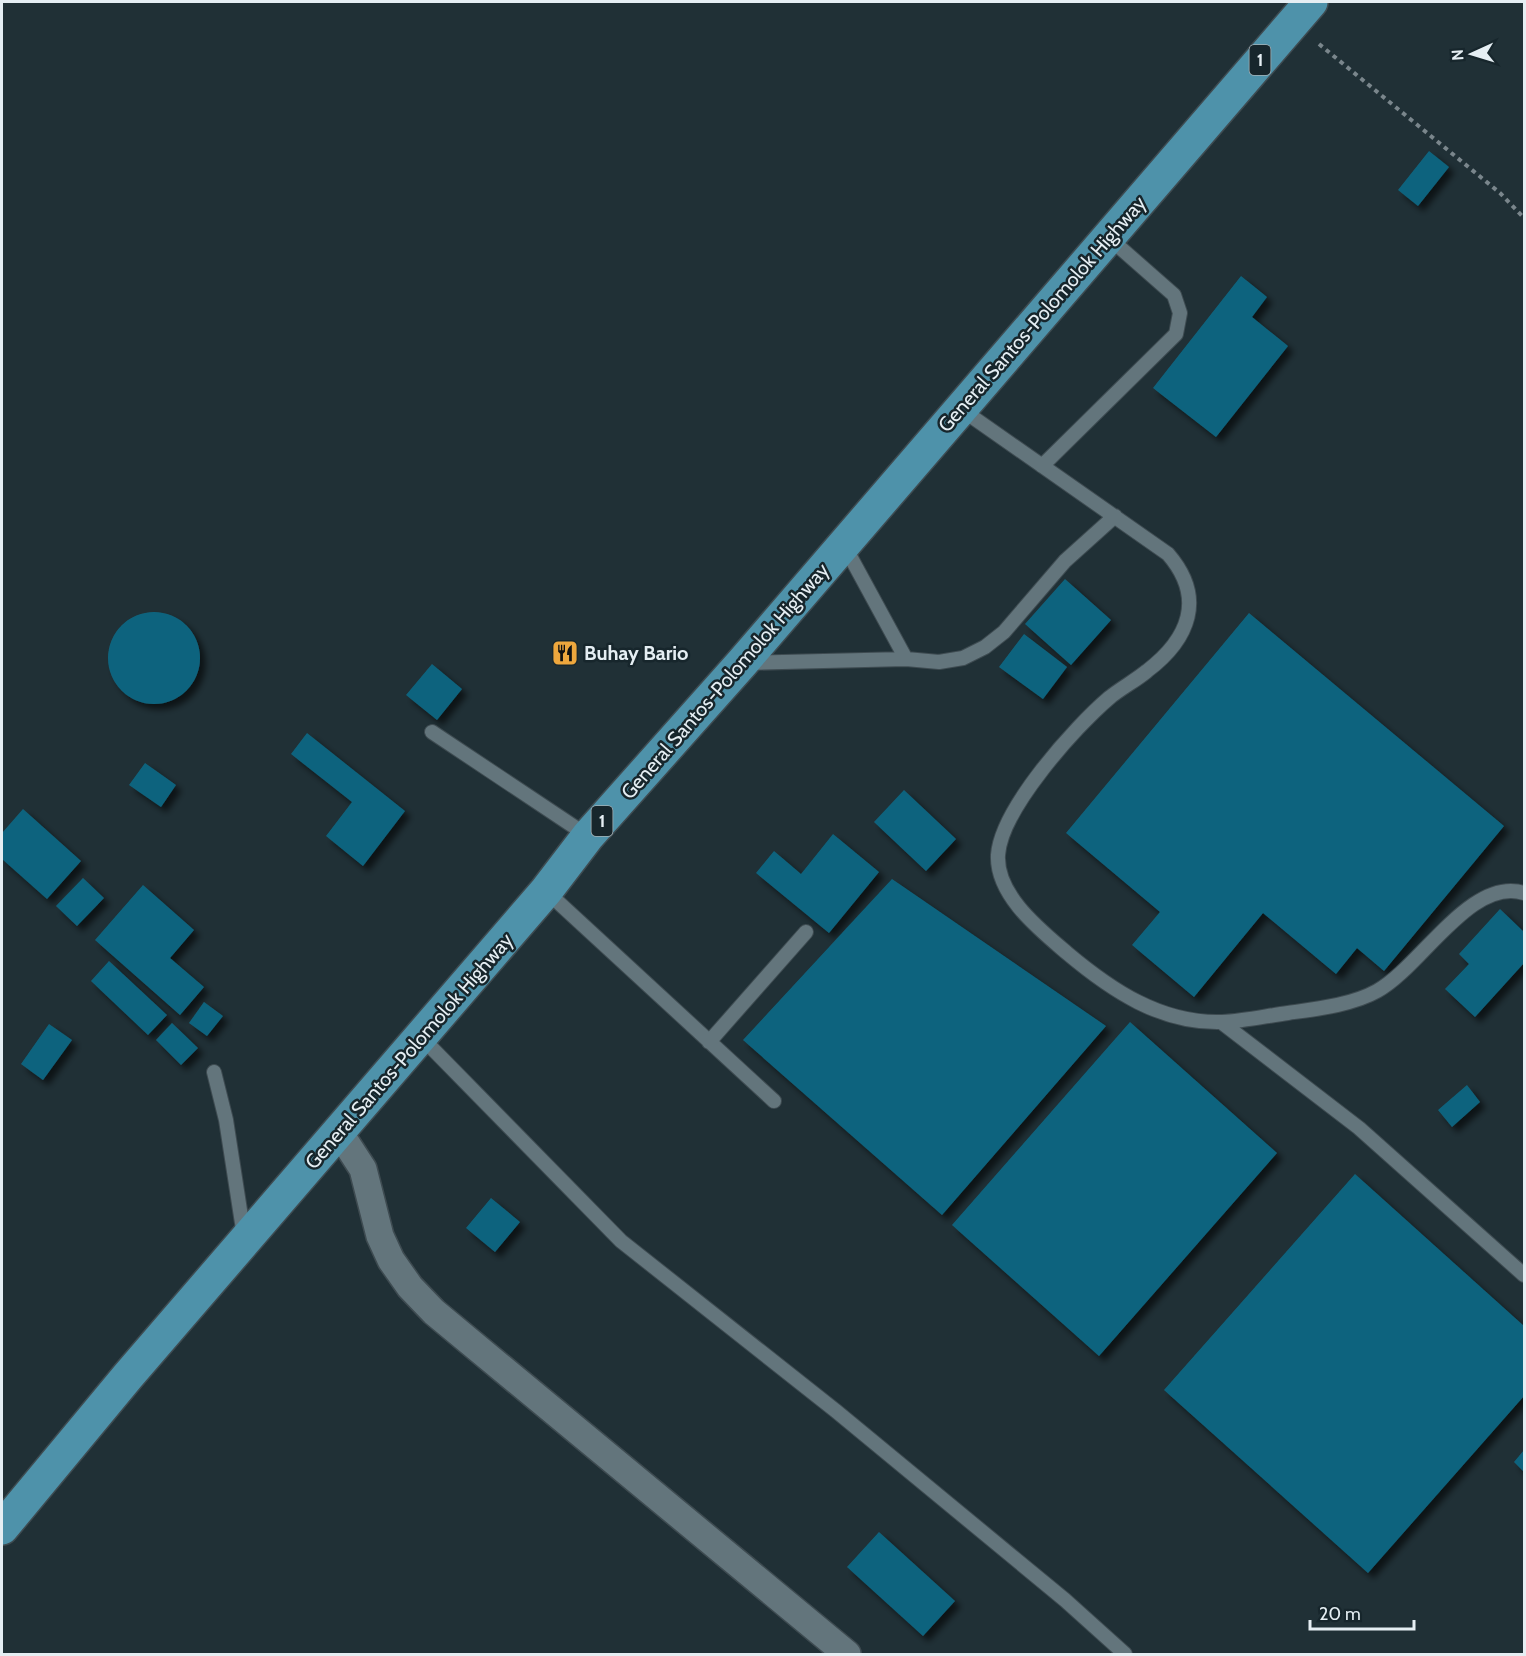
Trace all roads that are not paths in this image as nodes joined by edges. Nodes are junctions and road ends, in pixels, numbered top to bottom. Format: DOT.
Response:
graph roads {
  1 [pos="1302,12"];
  2 [pos="1108,237"];
  3 [pos="961,409"];
  4 [pos="1042,466"];
  5 [pos="1114,516"];
  6 [pos="844,544"];
  7 [pos="906,659"];
  8 [pos="742,663"];
  9 [pos="432,732"];
  10 [pos="588,836"];
  11 [pos="546,891"];
  12 [pos="1524,893"];
  13 [pos="806,932"];
  14 [pos="1221,1022"];
  15 [pos="420,1037"];
  16 [pos="710,1042"];
  17 [pos="214,1072"];
  18 [pos="774,1101"];
  19 [pos="339,1132"];
  20 [pos="245,1241"];
  21 [pos="1524,1275"];
  22 [pos="4,1519"];
  23 [pos="847,1654"];
  24 [pos="1125,1654"];
  1 -- 2 [label="highway, General Santos-Polomolok Highway / 1"];
  2 -- 3 [label="highway, General Santos-Polomolok Highway / 1"];
  2 -- 4 [label="lane"];
  3 -- 4 [label="lane"];
  3 -- 6 [label="highway, General Santos-Polomolok Highway / 1"];
  4 -- 5 [label="lane"];
  5 -- 7 [label="lane"];
  5 -- 14 [label="lane"];
  6 -- 7 [label="lane"];
  6 -- 8 [label="highway, General Santos-Polomolok Highway / 1"];
  7 -- 8 [label="lane"];
  8 -- 10 [label="highway, General Santos-Polomolok Highway / 1"];
  9 -- 10 [label="lane"];
  10 -- 11 [label="highway, General Santos-Polomolok Highway / 1"];
  11 -- 15 [label="highway, General Santos-Polomolok Highway / 1"];
  11 -- 16 [label="lane"];
  12 -- 14 [label="lane"];
  13 -- 16 [label="lane"];
  14 -- 21 [label="lane"];
  15 -- 19 [label="highway, General Santos-Polomolok Highway / 1"];
  15 -- 24 [label="lane"];
  16 -- 18 [label="lane"];
  17 -- 20 [label="lane"];
  19 -- 20 [label="highway, General Santos-Polomolok Highway / 1"];
  19 -- 23 [label="street"];
  20 -- 22 [label="highway, General Santos-Polomolok Highway / 1"];
}
